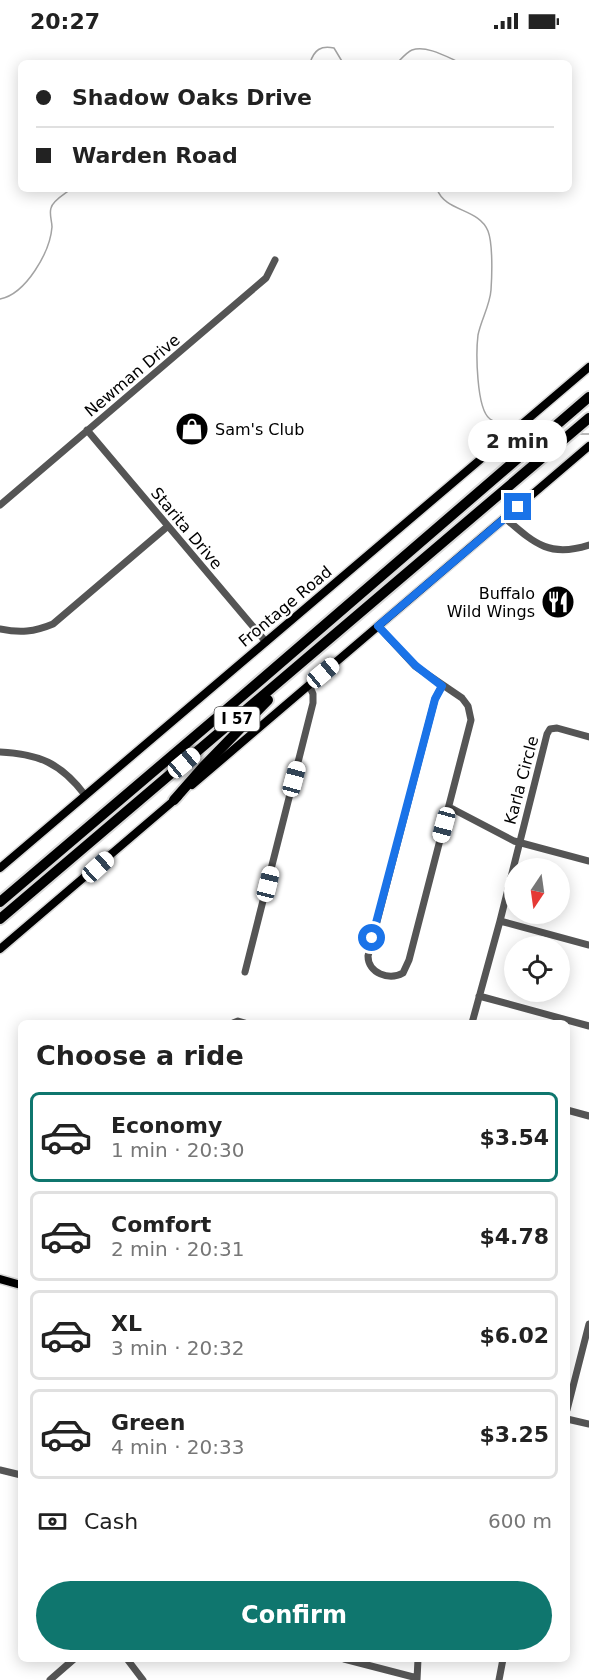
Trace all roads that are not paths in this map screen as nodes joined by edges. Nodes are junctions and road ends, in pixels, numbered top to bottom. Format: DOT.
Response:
graph roads {
  1 [pos="275,260"];
  2 [pos="589,367"];
  3 [pos="589,396"];
  4 [pos="589,418"];
  5 [pos="87,430"];
  6 [pos="589,446"];
  7 [pos="0,505"];
  8 [pos="504,518"];
  9 [pos="168,526"];
  10 [pos="589,545"];
  11 [pos="378,626"];
  12 [pos="0,629"];
  13 [pos="266,642"];
  14 [pos="312,655"];
  15 [pos="309,685"];
  16 [pos="442,686"];
  17 [pos="589,737"];
  18 [pos="0,752"];
  19 [pos="86,795"];
  20 [pos="174,800"];
  21 [pos="449,807"];
  22 [pos="519,842"];
  23 [pos="589,861"];
  24 [pos="0,868"];
  25 [pos="0,902"];
  26 [pos="0,919"];
  27 [pos="500,921"];
  28 [pos="589,945"];
  29 [pos="0,949"];
  30 [pos="245,972"];
  31 [pos="479,996"];
  32 [pos="473,1020"];
  33 [pos="567,1020"];
  34 [pos="570,1021"];
  35 [pos="589,1026"];
  36 [pos="570,1111"];
  37 [pos="589,1116"];
  38 [pos="0,1280"];
  39 [pos="18,1284"];
  40 [pos="589,1324"];
  41 [pos="570,1398"];
  42 [pos="570,1420"];
  43 [pos="589,1424"];
  44 [pos="0,1470"];
  45 [pos="18,1475"];
  46 [pos="71,1662"];
  47 [pos="129,1662"];
  48 [pos="355,1662"];
  49 [pos="418,1662"];
  50 [pos="502,1662"];
  51 [pos="417,1679"];
  52 [pos="50,1680"];
  53 [pos="143,1680"];
  54 [pos="499,1680"];
  1 -- 5 [label="street, Newman Drive"];
  2 -- 13 [label="main road, Frontage Road"];
  3 -- 25 [label="highway, I 57"];
  4 -- 14 [label="highway, I 57"];
  5 -- 7 [label="street, Newman Drive"];
  5 -- 9 [label="street, Starita Drive"];
  6 -- 8 [label="main road"];
  8 -- 10 [label="street"];
  8 -- 11 [label="main road"];
  9 -- 12 [label="street"];
  9 -- 13 [label="street, Starita Drive"];
  11 -- 15 [label="main road"];
  11 -- 16 [label="street"];
  13 -- 19 [label="main road, Frontage Road"];
  14 -- 20 [label="highway"];
  14 -- 26 [label="highway, I 57"];
  15 -- 20 [label="main road"];
  15 -- 30 [label="street"];
  16 -- 21 [label="street"];
  16 -- 21 [label="street"];
  17 -- 22 [label="street, Karla Circle"];
  18 -- 19 [label="street"];
  19 -- 24 [label="main road, Frontage Road"];
  20 -- 29 [label="main road"];
  21 -- 22 [label="street"];
  22 -- 23 [label="street"];
  22 -- 27 [label="street"];
  27 -- 28 [label="street"];
  27 -- 31 [label="street"];
  31 -- 32 [label="street"];
  31 -- 33 [label="street"];
  34 -- 35 [label="street"];
  36 -- 37 [label="street"];
  38 -- 39 [label="main road"];
  40 -- 41 [label="street"];
  42 -- 43 [label="street"];
  44 -- 45 [label="street"];
  46 -- 52 [label="street"];
  47 -- 53 [label="street"];
  48 -- 51 [label="street"];
  49 -- 51 [label="street"];
  50 -- 54 [label="street"];
}
